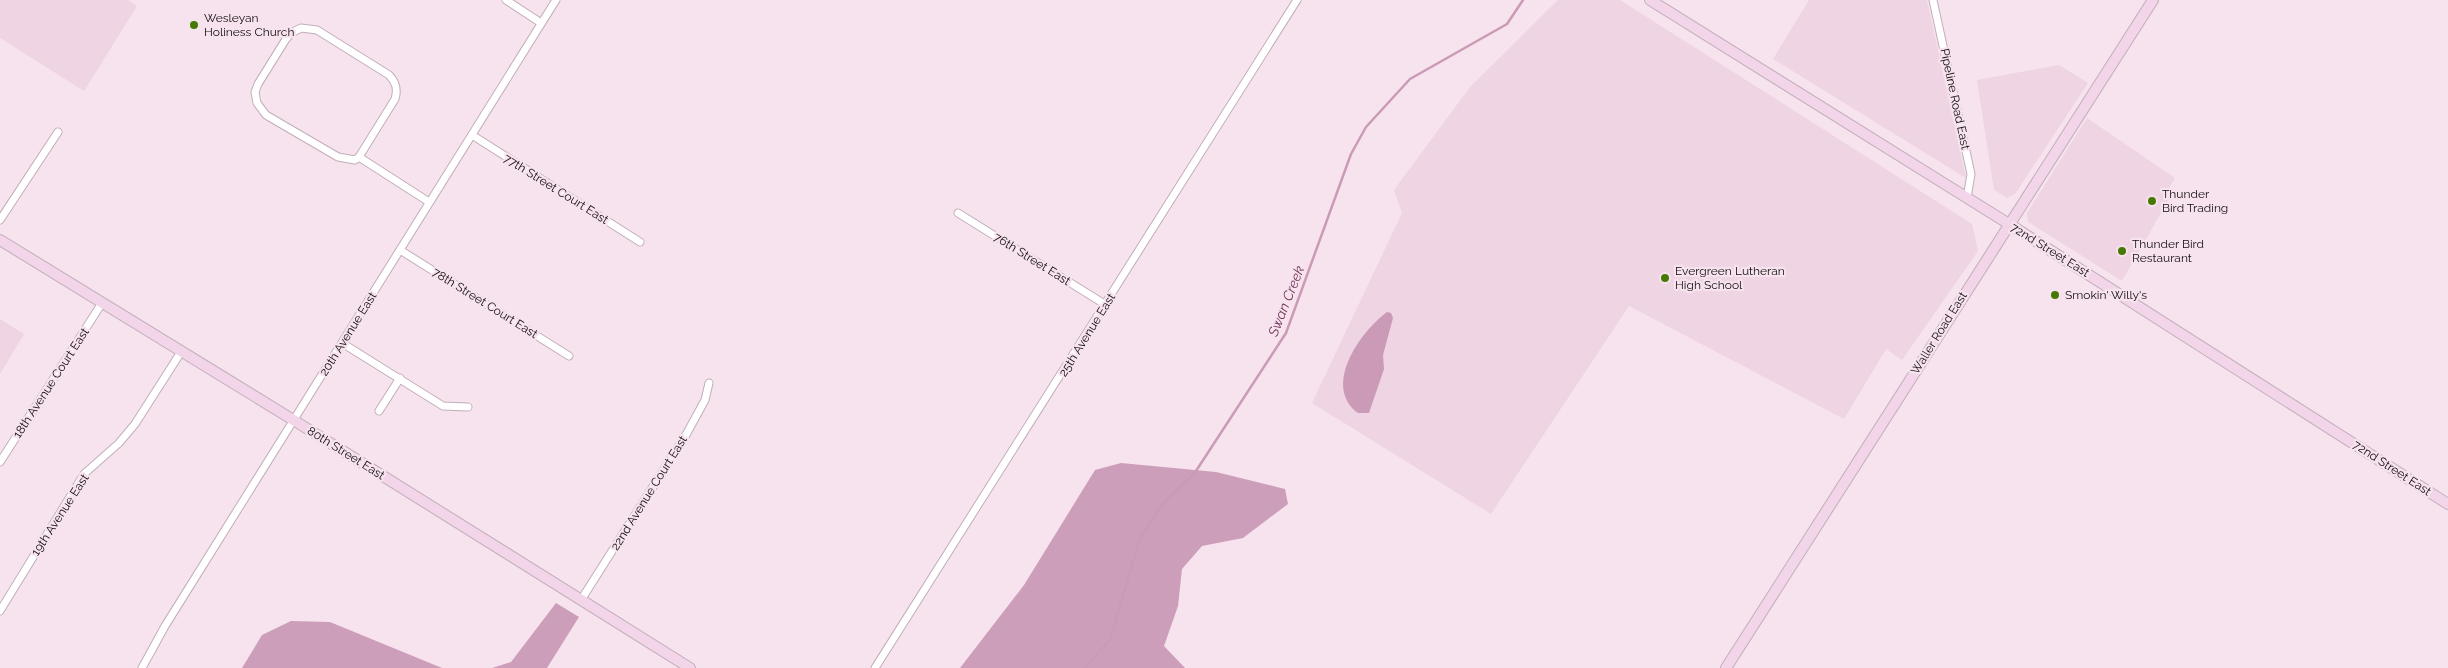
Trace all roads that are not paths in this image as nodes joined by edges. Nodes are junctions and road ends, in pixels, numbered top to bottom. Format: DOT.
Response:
graph roads {
  1 [pos="506,0"];
  2 [pos="556,0"];
  3 [pos="1297,0"];
  4 [pos="1650,0"];
  5 [pos="1933,0"];
  6 [pos="2153,0"];
  7 [pos="541,23"];
  8 [pos="58,132"];
  9 [pos="472,135"];
  10 [pos="359,157"];
  11 [pos="1967,198"];
  12 [pos="429,202"];
  13 [pos="958,213"];
  14 [pos="0,220"];
  15 [pos="2009,224"];
  16 [pos="0,240"];
  17 [pos="640,242"];
  18 [pos="400,250"];
  19 [pos="102,303"];
  20 [pos="1106,304"];
  21 [pos="342,343"];
  22 [pos="181,352"];
  23 [pos="569,356"];
  24 [pos="400,378"];
  25 [pos="709,383"];
  26 [pos="468,407"];
  27 [pos="379,412"];
  28 [pos="295,421"];
  29 [pos="0,462"];
  30 [pos="2448,504"];
  31 [pos="582,600"];
  32 [pos="0,611"];
  33 [pos="142,668"];
  34 [pos="690,668"];
  35 [pos="875,668"];
  36 [pos="1726,668"];
  1 -- 7 [label="street"];
  2 -- 7 [label="street, 20th Avenue East"];
  3 -- 20 [label="street, 25th Avenue East"];
  4 -- 11 [label="street, 72nd Street East"];
  5 -- 11 [label="street, Pipeline Road East"];
  6 -- 15 [label="street, Waller Road East"];
  7 -- 9 [label="street, 20th Avenue East"];
  8 -- 14 [label="street"];
  9 -- 12 [label="street, 20th Avenue East"];
  9 -- 17 [label="street, 77th Street Court East"];
  10 -- 10 [label="street"];
  10 -- 12 [label="street"];
  11 -- 15 [label="street, 72nd Street East"];
  12 -- 18 [label="street, 20th Avenue East"];
  13 -- 20 [label="street, 76th Street East"];
  15 -- 30 [label="street, 72nd Street East"];
  15 -- 36 [label="street, Waller Road East"];
  16 -- 19 [label="street, 80th Street East"];
  18 -- 21 [label="street, 20th Avenue East"];
  18 -- 23 [label="street, 78th Street Court East"];
  19 -- 22 [label="street, 80th Street East"];
  19 -- 29 [label="street, 18th Avenue Court East"];
  20 -- 35 [label="street, 25th Avenue East"];
  21 -- 24 [label="street"];
  21 -- 28 [label="street, 20th Avenue East"];
  22 -- 28 [label="street, 80th Street East"];
  22 -- 32 [label="street, 19th Avenue East"];
  24 -- 26 [label="street"];
  24 -- 27 [label="street"];
  25 -- 31 [label="street, 22nd Avenue Court East"];
  28 -- 31 [label="street, 80th Street East"];
  28 -- 33 [label="street, 20th Avenue East"];
  31 -- 34 [label="street, 80th Street East"];
}
